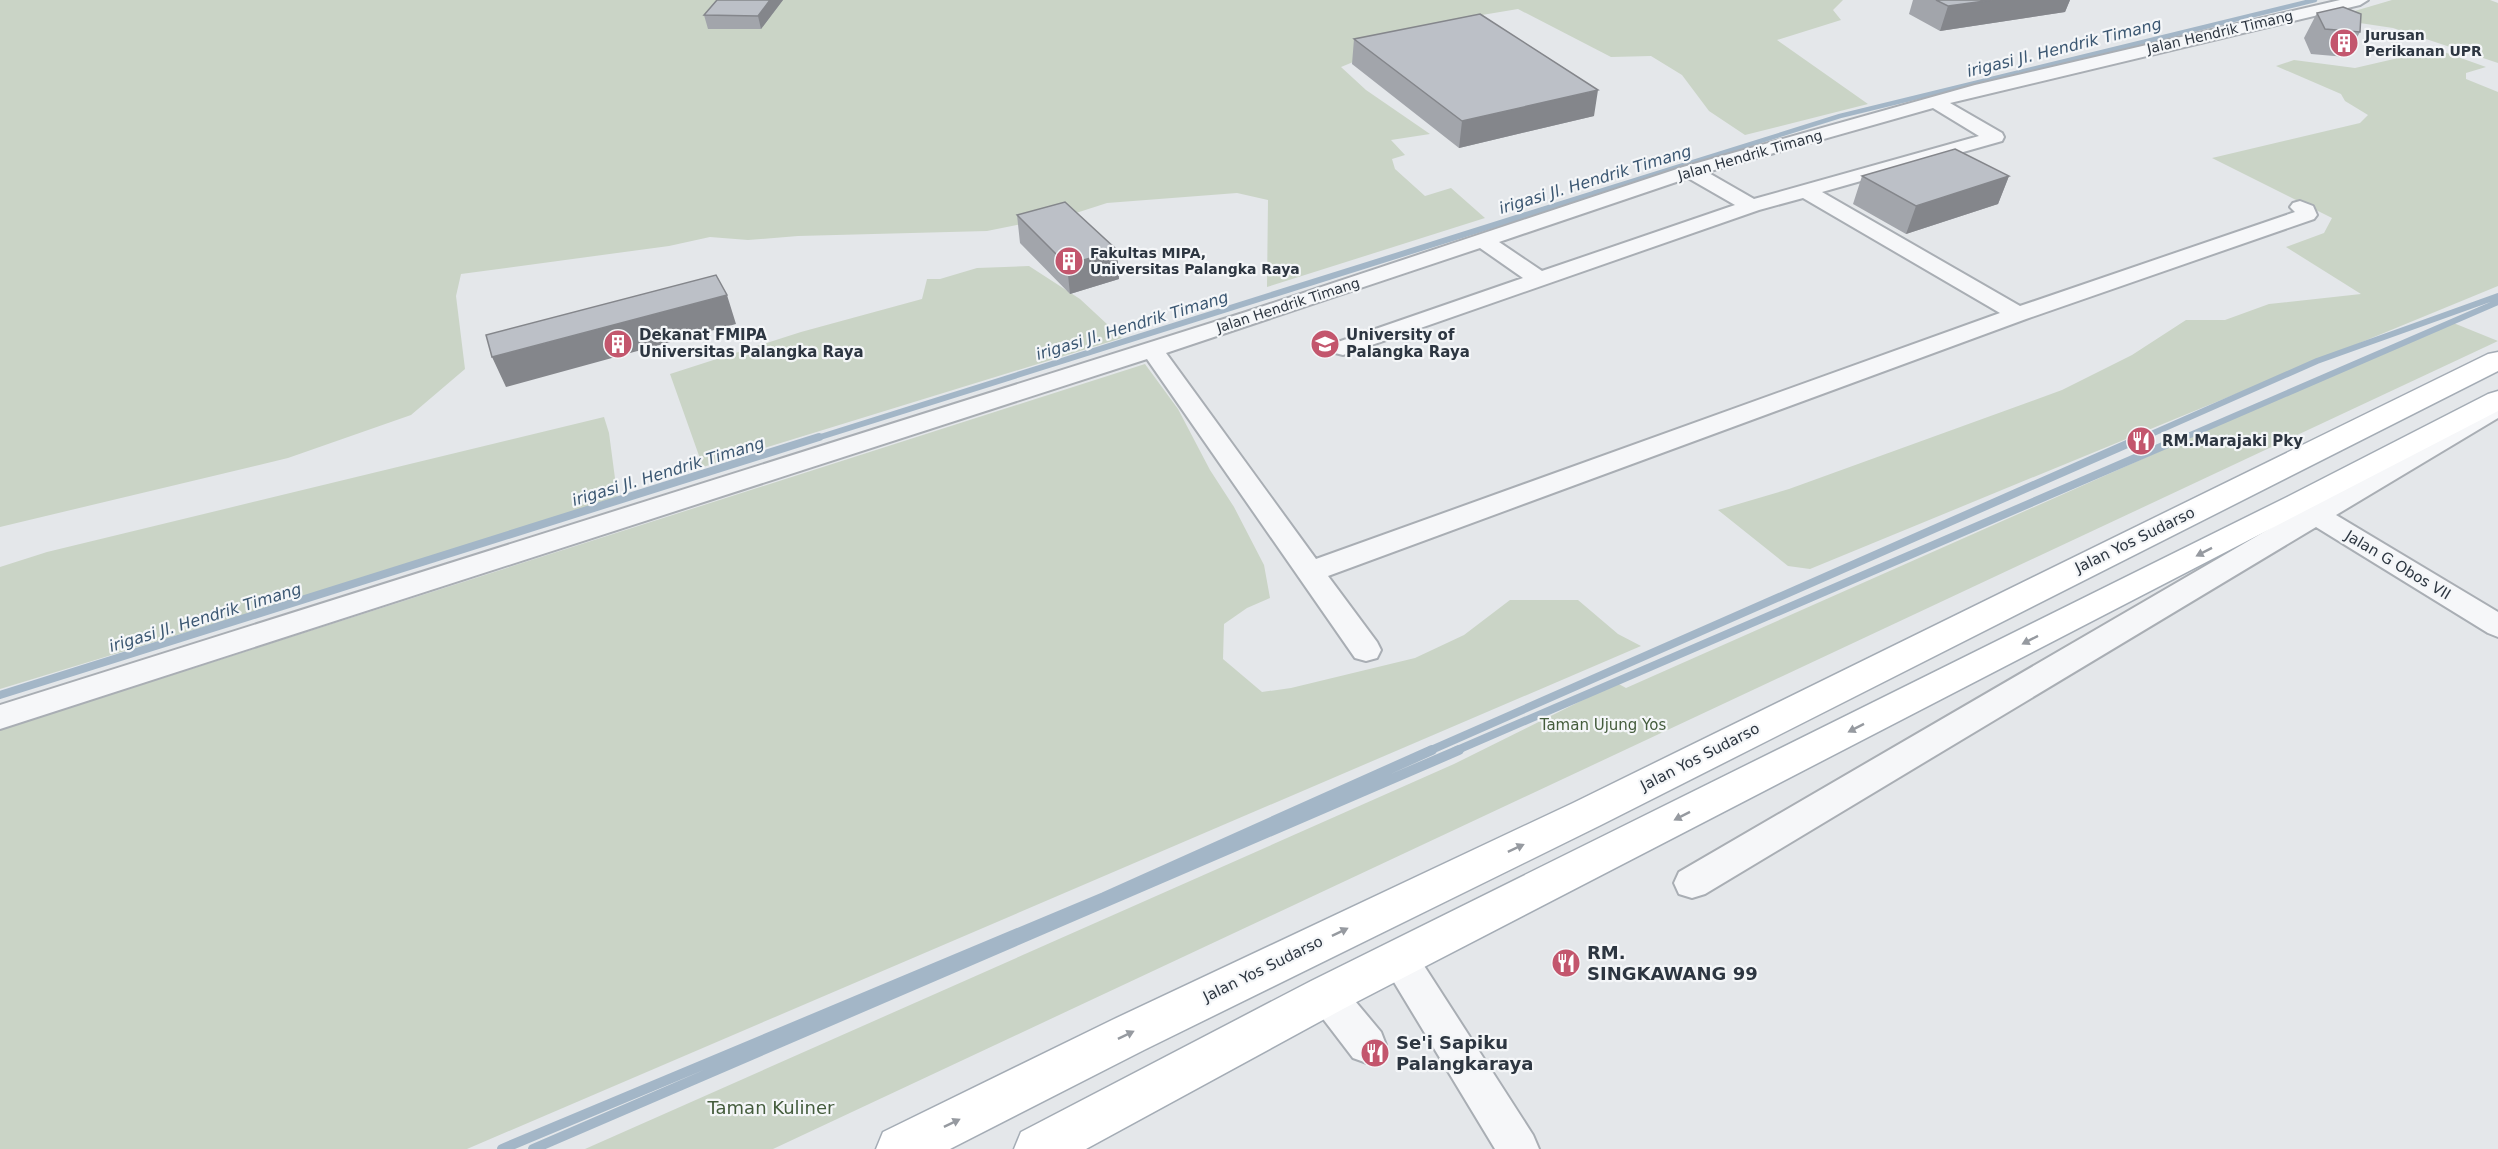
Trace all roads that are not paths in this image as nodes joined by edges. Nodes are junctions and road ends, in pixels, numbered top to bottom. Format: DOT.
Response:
graph roads {
  1 [pos="2360,0"];
  2 [pos="2025,78"];
  3 [pos="2046,88"];
  4 [pos="1935,102"];
  5 [pos="1690,171"];
  6 [pos="1806,190"];
  7 [pos="1752,206"];
  8 [pos="2300,207"];
  9 [pos="1484,241"];
  10 [pos="1539,279"];
  11 [pos="2018,314"];
  12 [pos="1151,348"];
  13 [pos="1343,348"];
  14 [pos="2498,360"];
  15 [pos="2498,400"];
  16 [pos="2498,407"];
  17 [pos="2298,504"];
  18 [pos="1310,572"];
  19 [pos="2498,626"];
  20 [pos="1366,650"];
  21 [pos="1884,665"];
  22 [pos="1922,695"];
  23 [pos="0,717"];
  24 [pos="1692,883"];
  25 [pos="1399,960"];
  26 [pos="1327,995"];
  27 [pos="1368,1045"];
  28 [pos="1042,1148"];
  29 [pos="900,1149"];
  30 [pos="1518,1149"];
  1 -- 2 [label="street, Jalan Hendrik Timang"];
  2 -- 3 [label="street"];
  2 -- 4 [label="street, Jalan Hendrik Timang"];
  4 -- 5 [label="street, Jalan Hendrik Timang"];
  4 -- 6 [label="street"];
  5 -- 7 [label="street"];
  5 -- 9 [label="street, Jalan Hendrik Timang"];
  6 -- 7 [label="street"];
  6 -- 11 [label="street"];
  7 -- 10 [label="street"];
  8 -- 11 [label="street"];
  9 -- 10 [label="street"];
  9 -- 12 [label="street, Jalan Hendrik Timang"];
  10 -- 13 [label="street"];
  11 -- 18 [label="street"];
  12 -- 18 [label="street"];
  12 -- 23 [label="street, Jalan Hendrik Timang"];
  14 -- 21 [label="main road, Jalan Yos Sudarso"];
  15 -- 17 [label="main road"];
  16 -- 24 [label="street"];
  17 -- 19 [label="street, Jalan G Obos VII"];
  17 -- 22 [label="main road, one-way"];
  18 -- 20 [label="street"];
  21 -- 22 [label="main road"];
  29 -- 21 [label="main road, Jalan Yos Sudarso, one-way"];
  22 -- 25 [label="main road, one-way"];
  25 -- 26 [label="main road"];
  25 -- 30 [label="street"];
  26 -- 27 [label="street"];
  26 -- 28 [label="main road"];
}
